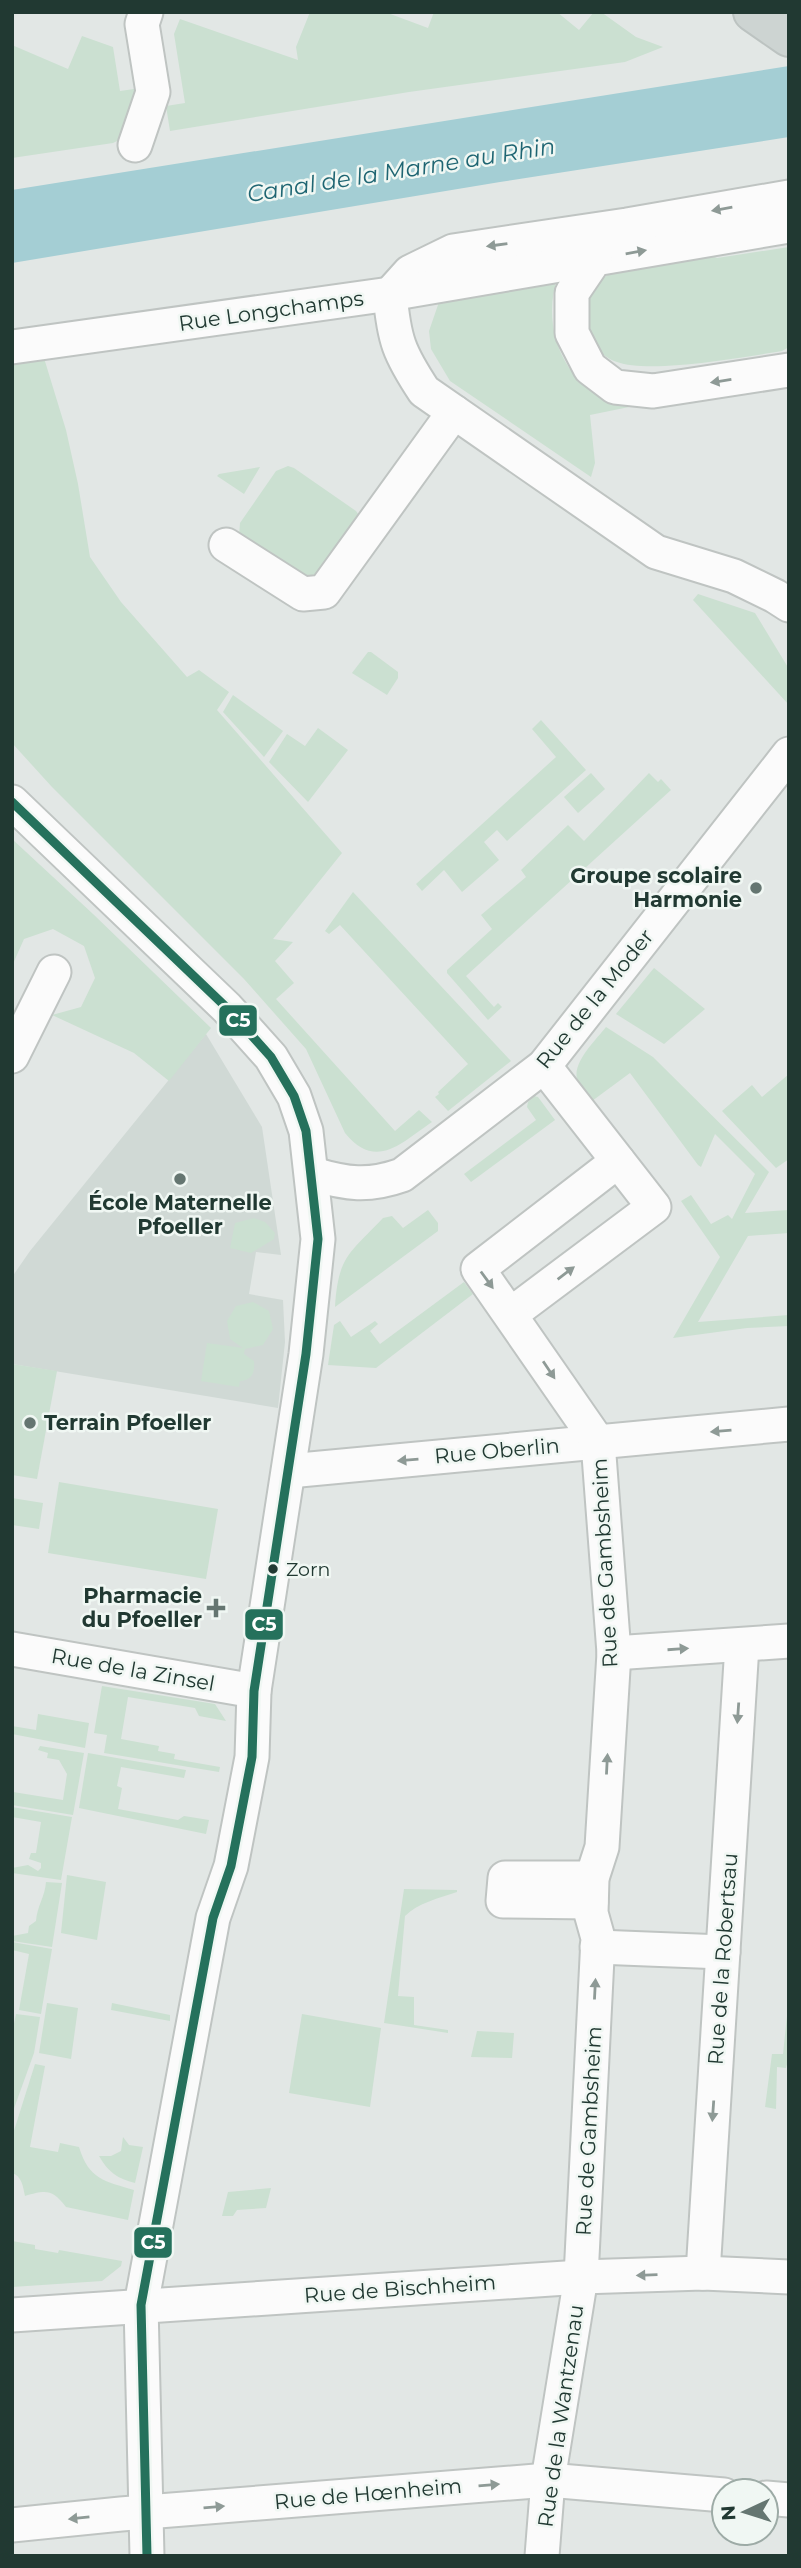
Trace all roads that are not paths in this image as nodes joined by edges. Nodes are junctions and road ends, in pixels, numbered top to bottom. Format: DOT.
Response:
graph roads {
  1 [pos="146,12"];
  2 [pos="754,12"];
  3 [pos="789,37"];
  4 [pos="135,145"];
  5 [pos="789,197"];
  6 [pos="789,226"];
  7 [pos="595,259"];
  8 [pos="390,294"];
  9 [pos="12,347"];
  10 [pos="789,370"];
  11 [pos="454,412"];
  12 [pos="226,545"];
  13 [pos="789,605"];
  14 [pos="789,754"];
  15 [pos="12,802"];
  16 [pos="54,972"];
  17 [pos="12,1056"];
  18 [pos="544,1066"];
  19 [pos="618,1161"];
  20 [pos="313,1174"];
  21 [pos="511,1314"];
  22 [pos="789,1424"];
  23 [pos="598,1442"];
  24 [pos="289,1471"];
  25 [pos="789,1641"];
  26 [pos="742,1645"];
  27 [pos="12,1649"];
  28 [pos="614,1653"];
  29 [pos="254,1691"];
  30 [pos="597,1947"];
  31 [pos="723,1952"];
  32 [pos="703,2273"];
  33 [pos="581,2277"];
  34 [pos="789,2277"];
  35 [pos="141,2305"];
  36 [pos="12,2315"];
  37 [pos="548,2480"];
  38 [pos="710,2494"];
  39 [pos="146,2512"];
  40 [pos="12,2525"];
  41 [pos="147,2556"];
  42 [pos="542,2556"];
  1 -- 4 [label="street"];
  2 -- 3 [label="main road"];
  5 -- 8 [label="street, one-way"];
  7 -- 6 [label="street, one-way"];
  7 -- 8 [label="street"];
  10 -- 7 [label="street, one-way"];
  8 -- 9 [label="street, Rue Longchamps"];
  8 -- 11 [label="street, Rue Longchamps"];
  11 -- 12 [label="street"];
  11 -- 13 [label="street, Rue Longchamps"];
  14 -- 18 [label="street, Rue de la Moder"];
  15 -- 20 [label="street"];
  16 -- 17 [label="street"];
  18 -- 19 [label="street"];
  18 -- 20 [label="street, Rue de la Moder"];
  19 -- 21 [label="street, Rue de Gambsheim, one-way"];
  21 -- 19 [label="street, one-way"];
  20 -- 24 [label="street"];
  21 -- 23 [label="street, Rue de Gambsheim, one-way"];
  22 -- 23 [label="street, Rue Oberlin, one-way"];
  23 -- 24 [label="street, Rue Oberlin, one-way"];
  23 -- 28 [label="street, Rue de Gambsheim"];
  24 -- 29 [label="street"];
  25 -- 26 [label="street"];
  28 -- 26 [label="street, one-way"];
  26 -- 31 [label="street, Rue de la Robertsau, one-way"];
  27 -- 29 [label="street, Rue de la Zinsel"];
  30 -- 28 [label="street, Rue de Gambsheim, one-way"];
  29 -- 35 [label="street"];
  30 -- 31 [label="street"];
  33 -- 30 [label="street, Rue de Gambsheim, one-way"];
  31 -- 32 [label="street, Rue de la Robertsau, one-way"];
  32 -- 33 [label="street, Rue de Bischheim, one-way"];
  32 -- 34 [label="street, Rue de Bischheim"];
  33 -- 35 [label="street, Rue de Bischheim"];
  33 -- 37 [label="street, Rue de la Wantzenau"];
  35 -- 36 [label="street, Rue de Bischheim"];
  35 -- 39 [label="street"];
  37 -- 38 [label="street, Rue de Hœnheim"];
  39 -- 37 [label="street, Rue de Hœnheim, one-way"];
  37 -- 42 [label="street, Rue de la Wantzenau"];
  39 -- 40 [label="street, Rue de Hœnheim, one-way"];
  39 -- 41 [label="street"];
}
